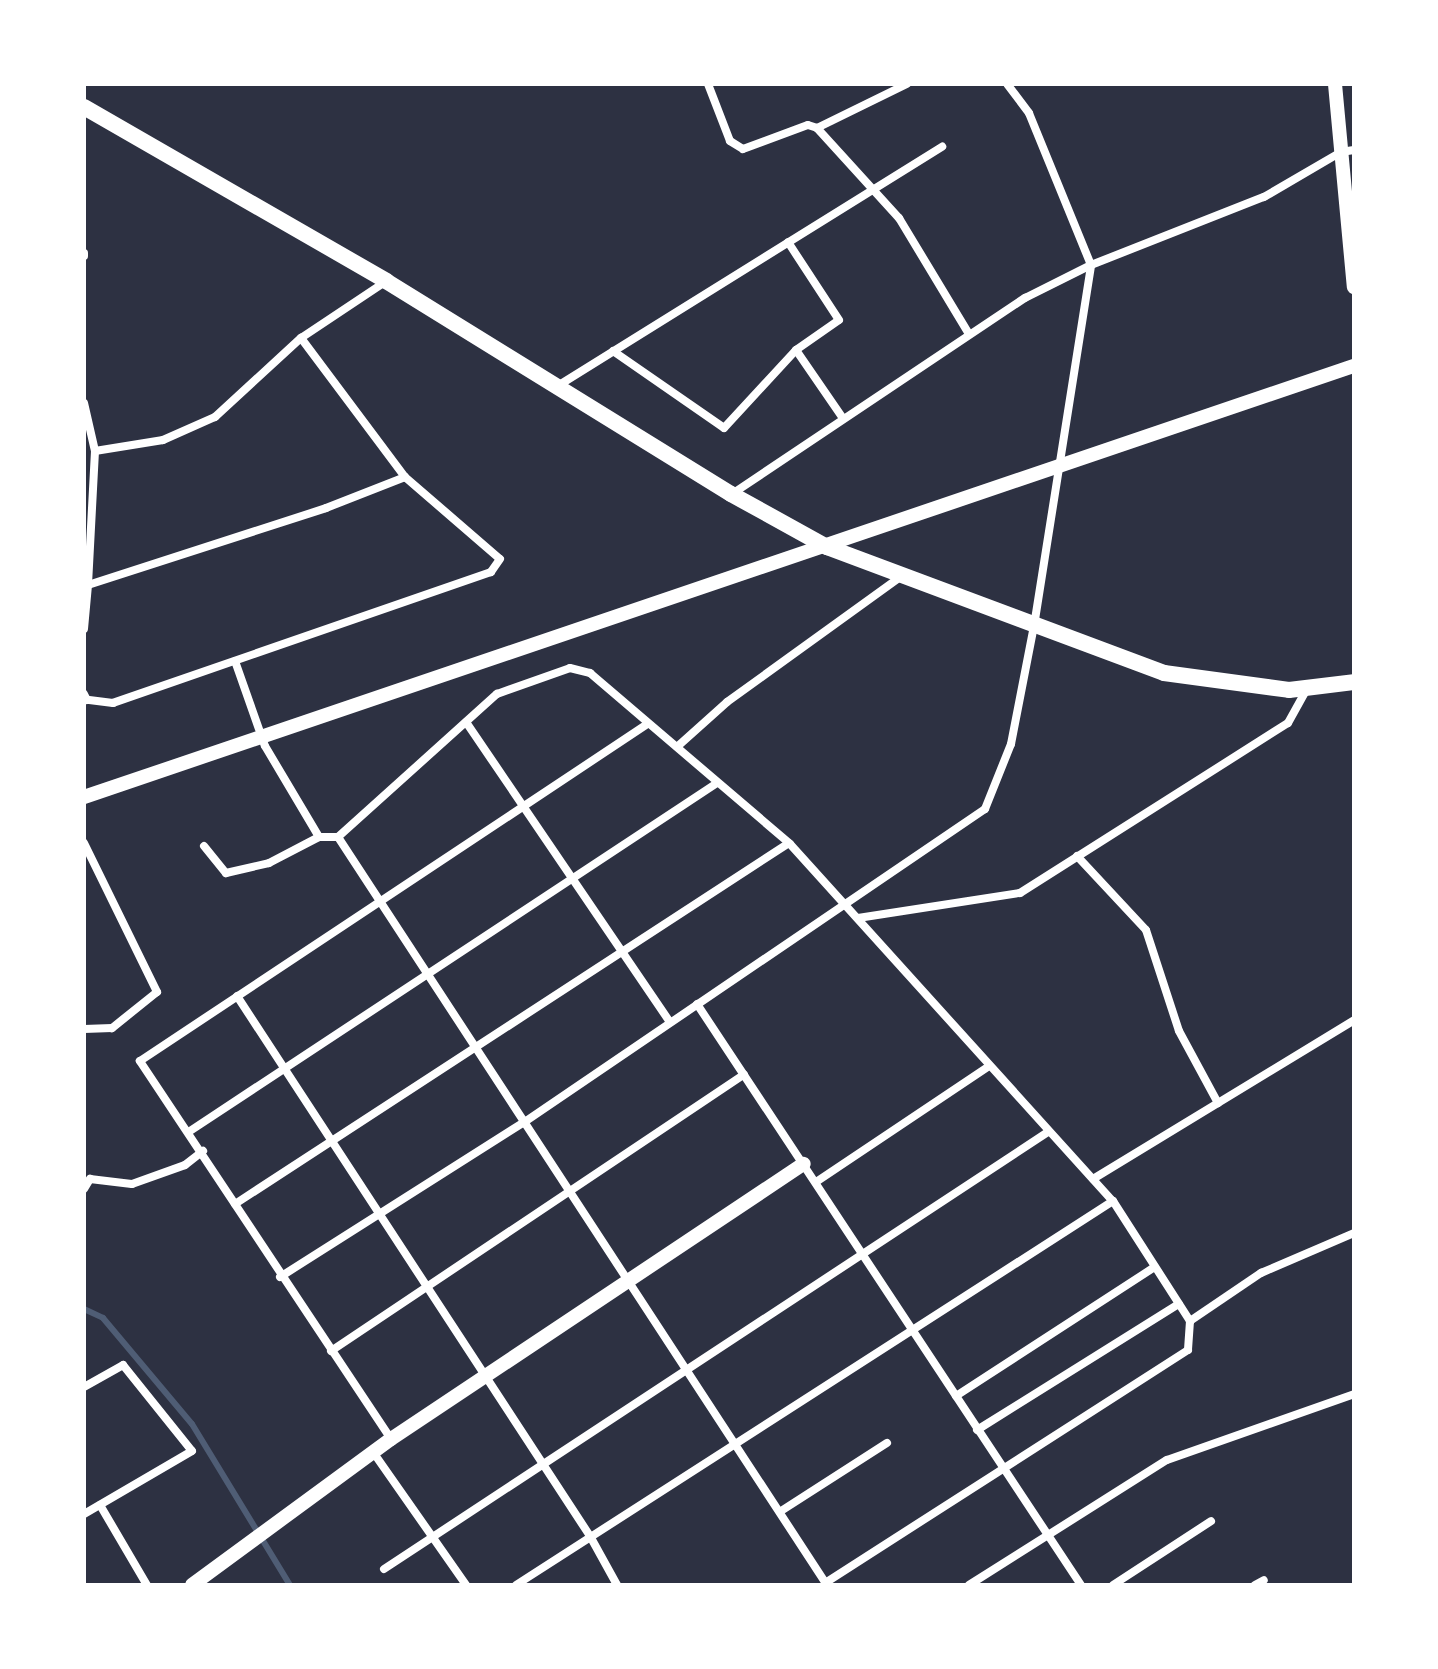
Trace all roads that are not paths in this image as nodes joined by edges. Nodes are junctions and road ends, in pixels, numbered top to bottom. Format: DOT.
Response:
graph roads {
  1 [pos="708,84"];
  2 [pos="907,84"];
  3 [pos="1007,84"];
  4 [pos="1335,84"];
  5 [pos="84,107"];
  6 [pos="817,128"];
  7 [pos="942,147"];
  8 [pos="1347,151"];
  9 [pos="874,188"];
  10 [pos="788,242"];
  11 [pos="1091,265"];
  12 [pos="386,281"];
  13 [pos="1354,287"];
  14 [pos="969,334"];
  15 [pos="301,338"];
  16 [pos="796,350"];
  17 [pos="613,351"];
  18 [pos="1354,366"];
  19 [pos="555,388"];
  20 [pos="84,403"];
  21 [pos="842,417"];
  22 [pos="95,451"];
  23 [pos="1060,468"];
  24 [pos="405,477"];
  25 [pos="731,494"];
  26 [pos="827,547"];
  27 [pos="907,573"];
  28 [pos="88,585"];
  29 [pos="1034,626"];
  30 [pos="84,629"];
  31 [pos="235,661"];
  32 [pos="1354,682"];
  33 [pos="1307,689"];
  34 [pos="84,694"];
  35 [pos="466,722"];
  36 [pos="646,725"];
  37 [pos="263,736"];
  38 [pos="678,746"];
  39 [pos="717,783"];
  40 [pos="84,797"];
  41 [pos="523,806"];
  42 [pos="319,837"];
  43 [pos="338,837"];
  44 [pos="84,843"];
  45 [pos="789,843"];
  46 [pos="204,846"];
  47 [pos="1077,856"];
  48 [pos="572,878"];
  49 [pos="380,900"];
  50 [pos="847,906"];
  51 [pos="858,918"];
  52 [pos="623,953"];
  53 [pos="428,973"];
  54 [pos="237,996"];
  55 [pos="697,1004"];
  56 [pos="1354,1020"];
  57 [pos="670,1022"];
  58 [pos="84,1029"];
  59 [pos="476,1049"];
  60 [pos="989,1066"];
  61 [pos="284,1068"];
  62 [pos="744,1075"];
  63 [pos="1218,1103"];
  64 [pos="526,1121"];
  65 [pos="190,1131"];
  66 [pos="1048,1132"];
  67 [pos="332,1142"];
  68 [pos="203,1151"];
  69 [pos="804,1164"];
  70 [pos="1093,1179"];
  71 [pos="816,1182"];
  72 [pos="84,1189"];
  73 [pos="573,1191"];
  74 [pos="1113,1201"];
  75 [pos="235,1204"];
  76 [pos="379,1214"];
  77 [pos="1354,1233"];
  78 [pos="863,1254"];
  79 [pos="1155,1267"];
  80 [pos="280,1277"];
  81 [pos="632,1280"];
  82 [pos="427,1287"];
  83 [pos="1179,1304"];
  84 [pos="1190,1321"];
  85 [pos="912,1328"];
  86 [pos="331,1351"];
  87 [pos="689,1369"];
  88 [pos="487,1377"];
  89 [pos="84,1387"];
  90 [pos="1354,1394"];
  91 [pos="956,1396"];
  92 [pos="977,1430"];
  93 [pos="391,1439"];
  94 [pos="736,1440"];
  95 [pos="887,1443"];
  96 [pos="373,1452"];
  97 [pos="542,1466"];
  98 [pos="1001,1467"];
  99 [pos="100,1505"];
  100 [pos="781,1511"];
  101 [pos="84,1514"];
  102 [pos="1211,1521"];
  103 [pos="1047,1535"];
  104 [pos="590,1536"];
  105 [pos="433,1537"];
  106 [pos="384,1569"];
  107 [pos="826,1584"];
  108 [pos="147,1585"];
  109 [pos="192,1585"];
  110 [pos="466,1585"];
  111 [pos="516,1585"];
  112 [pos="617,1585"];
  113 [pos="969,1585"];
  114 [pos="1081,1585"];
  115 [pos="1113,1585"];
  1 -- 6 [label="street"];
  2 -- 6 [label="street"];
  3 -- 11 [label="street"];
  4 -- 8 [label="street"];
  5 -- 12 [label="main road"];
  6 -- 9 [label="street"];
  7 -- 9 [label="street"];
  8 -- 11 [label="street"];
  8 -- 13 [label="street"];
  9 -- 10 [label="street"];
  9 -- 14 [label="street"];
  10 -- 16 [label="street"];
  10 -- 17 [label="street"];
  11 -- 14 [label="street"];
  11 -- 23 [label="street"];
  12 -- 15 [label="street"];
  12 -- 19 [label="main road"];
  14 -- 21 [label="street"];
  15 -- 22 [label="street"];
  15 -- 24 [label="street"];
  16 -- 17 [label="street"];
  16 -- 21 [label="street"];
  17 -- 19 [label="street"];
  18 -- 23 [label="street"];
  19 -- 25 [label="main road"];
  20 -- 22 [label="street"];
  21 -- 25 [label="street"];
  22 -- 28 [label="street"];
  23 -- 26 [label="street"];
  23 -- 29 [label="street"];
  24 -- 28 [label="street"];
  24 -- 31 [label="street"];
  25 -- 26 [label="main road"];
  26 -- 27 [label="main road"];
  26 -- 37 [label="street"];
  27 -- 29 [label="main road"];
  27 -- 38 [label="street"];
  28 -- 30 [label="street"];
  29 -- 33 [label="main road"];
  29 -- 50 [label="street"];
  31 -- 34 [label="street"];
  31 -- 37 [label="street"];
  32 -- 33 [label="main road"];
  33 -- 47 [label="street"];
  35 -- 36 [label="street"];
  35 -- 41 [label="street"];
  35 -- 43 [label="street"];
  36 -- 38 [label="street"];
  36 -- 41 [label="street"];
  37 -- 40 [label="street"];
  37 -- 42 [label="street"];
  38 -- 39 [label="street"];
  39 -- 45 [label="street"];
  39 -- 48 [label="street"];
  41 -- 48 [label="street"];
  41 -- 49 [label="street"];
  42 -- 43 [label="street"];
  42 -- 46 [label="street"];
  43 -- 49 [label="street"];
  44 -- 58 [label="street"];
  45 -- 50 [label="street"];
  45 -- 52 [label="street"];
  47 -- 51 [label="street"];
  47 -- 63 [label="street"];
  48 -- 52 [label="street"];
  48 -- 53 [label="street"];
  49 -- 53 [label="street"];
  49 -- 54 [label="street"];
  50 -- 51 [label="street"];
  50 -- 55 [label="street"];
  51 -- 60 [label="street"];
  52 -- 57 [label="street"];
  52 -- 59 [label="street"];
  53 -- 59 [label="street"];
  53 -- 61 [label="street"];
  54 -- 61 [label="street"];
  54 -- 65 [label="street"];
  55 -- 57 [label="street"];
  55 -- 62 [label="street"];
  56 -- 63 [label="street"];
  57 -- 64 [label="street"];
  59 -- 64 [label="street"];
  59 -- 67 [label="street"];
  60 -- 66 [label="street"];
  60 -- 71 [label="street"];
  61 -- 65 [label="street"];
  61 -- 67 [label="street"];
  62 -- 69 [label="street"];
  62 -- 73 [label="street"];
  63 -- 70 [label="street"];
  64 -- 73 [label="street"];
  64 -- 76 [label="street"];
  65 -- 68 [label="street"];
  66 -- 70 [label="street"];
  66 -- 78 [label="street"];
  67 -- 75 [label="street"];
  67 -- 76 [label="street"];
  68 -- 72 [label="street"];
  68 -- 75 [label="street"];
  69 -- 71 [label="street"];
  69 -- 81 [label="street"];
  70 -- 74 [label="street"];
  71 -- 78 [label="street"];
  73 -- 81 [label="street"];
  73 -- 82 [label="street"];
  74 -- 79 [label="street"];
  74 -- 85 [label="street"];
  75 -- 80 [label="street"];
  76 -- 80 [label="street"];
  76 -- 82 [label="street"];
  77 -- 84 [label="street"];
  78 -- 85 [label="street"];
  78 -- 87 [label="street"];
  79 -- 83 [label="street"];
  79 -- 91 [label="street"];
  80 -- 86 [label="street"];
  81 -- 87 [label="street"];
  81 -- 88 [label="street"];
  82 -- 86 [label="street"];
  82 -- 88 [label="street"];
  83 -- 84 [label="street"];
  83 -- 92 [label="street"];
  84 -- 98 [label="street"];
  85 -- 91 [label="street"];
  85 -- 94 [label="street"];
  86 -- 93 [label="street"];
  87 -- 94 [label="street"];
  87 -- 97 [label="street"];
  88 -- 93 [label="street"];
  88 -- 97 [label="street"];
  89 -- 99 [label="street"];
  90 -- 103 [label="street"];
  91 -- 92 [label="street"];
  92 -- 98 [label="street"];
  93 -- 96 [label="street"];
  94 -- 100 [label="street"];
  94 -- 104 [label="street"];
  95 -- 100 [label="street"];
  96 -- 105 [label="street"];
  96 -- 109 [label="street"];
  97 -- 104 [label="street"];
  97 -- 105 [label="street"];
  98 -- 103 [label="street"];
  98 -- 107 [label="street"];
  99 -- 101 [label="street"];
  99 -- 108 [label="street"];
  100 -- 107 [label="street"];
  102 -- 115 [label="street"];
  103 -- 113 [label="street"];
  103 -- 114 [label="street"];
  104 -- 111 [label="street"];
  104 -- 112 [label="street"];
  105 -- 106 [label="street"];
  105 -- 110 [label="street"];
}
